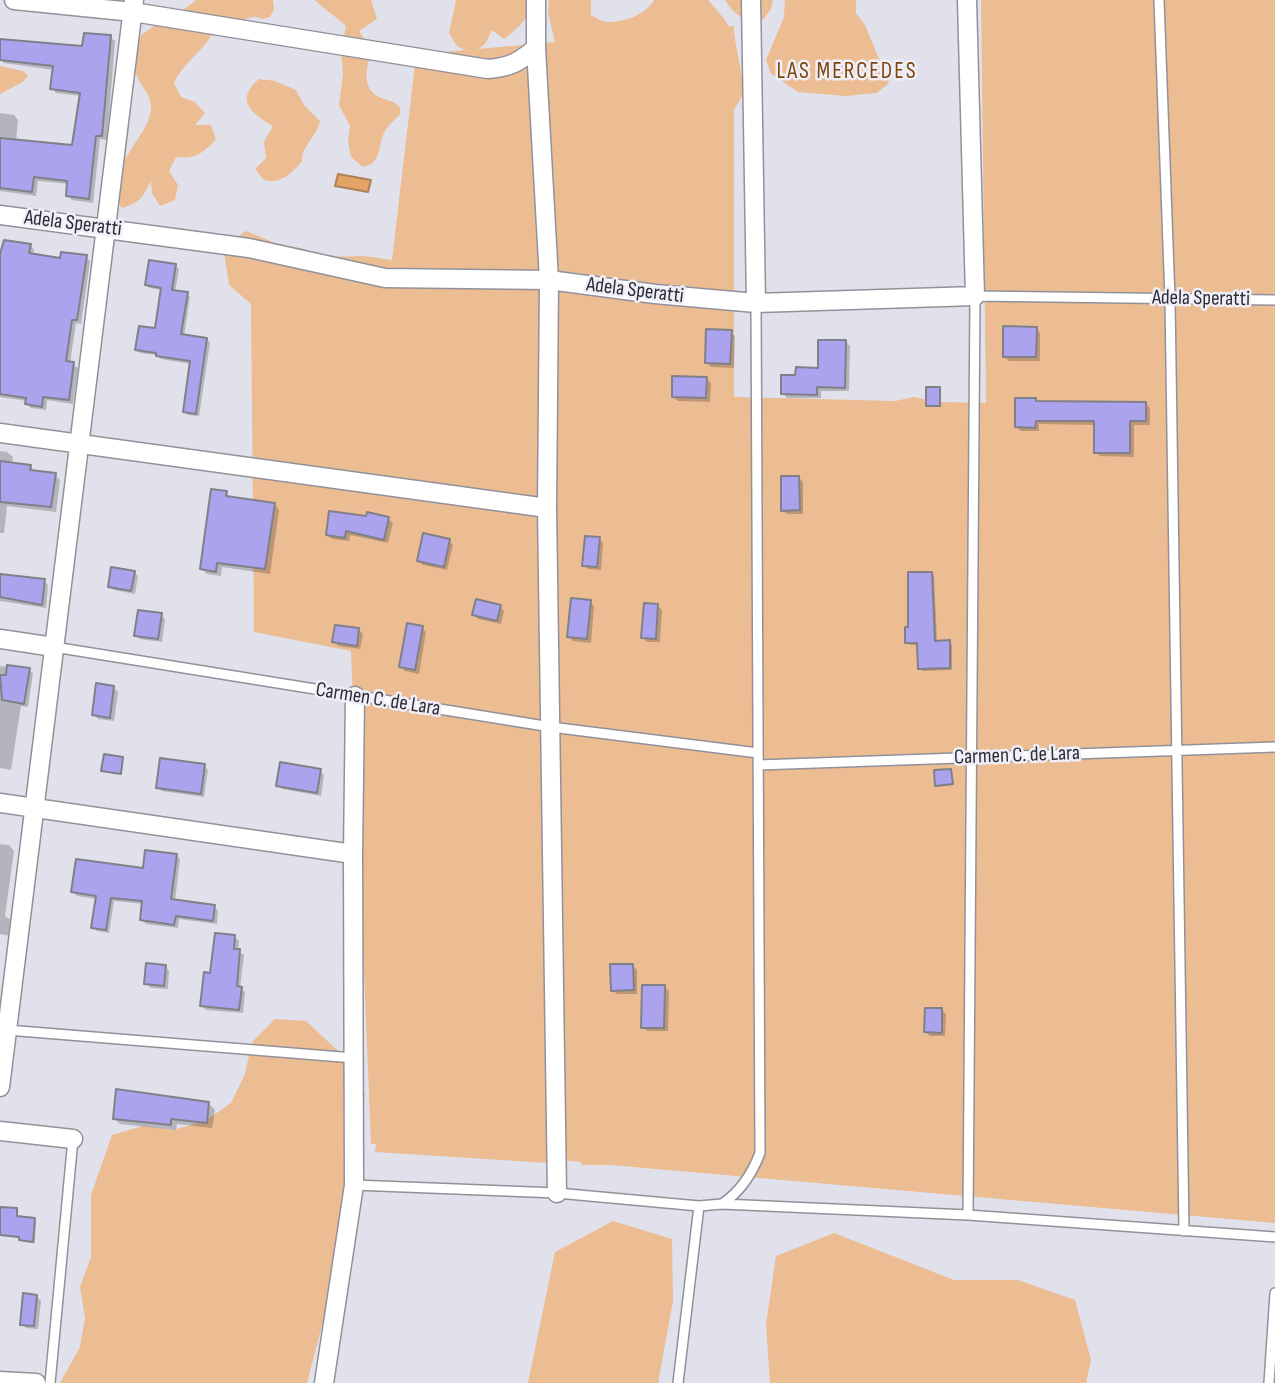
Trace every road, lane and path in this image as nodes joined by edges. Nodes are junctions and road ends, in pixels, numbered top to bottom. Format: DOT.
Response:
graph roads {
  1 [pos="14,0"];
  2 [pos="536,0"];
  3 [pos="751,0"];
  4 [pos="967,0"];
  5 [pos="1159,0"];
  6 [pos="134,6"];
  7 [pos="536,48"];
  8 [pos="0,215"];
  9 [pos="106,228"];
  10 [pos="549,280"];
  11 [pos="975,296"];
  12 [pos="1170,299"];
  13 [pos="1275,300"];
  14 [pos="756,303"];
  15 [pos="0,433"];
  16 [pos="80,444"];
  17 [pos="547,508"];
  18 [pos="0,639"];
  19 [pos="54,648"];
  20 [pos="355,696"];
  21 [pos="551,727"];
  22 [pos="1275,747"];
  23 [pos="1177,749"];
  24 [pos="758,753"];
  25 [pos="972,758"];
  26 [pos="758,765"];
  27 [pos="0,803"];
  28 [pos="35,807"];
  29 [pos="353,854"];
  30 [pos="7,1030"];
  31 [pos="354,1058"];
  32 [pos="0,1087"];
  33 [pos="0,1131"];
  34 [pos="73,1139"];
  35 [pos="354,1185"];
  36 [pos="557,1193"];
  37 [pos="722,1204"];
  38 [pos="699,1206"];
  39 [pos="968,1215"];
  40 [pos="1184,1231"];
  41 [pos="1275,1237"];
  42 [pos="1275,1293"];
  43 [pos="0,1381"];
  44 [pos="36,1383"];
  45 [pos="50,1383"];
  46 [pos="324,1383"];
  47 [pos="678,1383"];
  48 [pos="1269,1383"];
  1 -- 6 [label="street"];
  2 -- 7 [label="street"];
  3 -- 14 [label="street"];
  4 -- 11 [label="street"];
  5 -- 12 [label="lane"];
  6 -- 7 [label="street"];
  6 -- 9 [label="street"];
  7 -- 10 [label="street"];
  8 -- 9 [label="street, Adela Speratti"];
  9 -- 10 [label="street, Adela Speratti"];
  9 -- 16 [label="street"];
  10 -- 14 [label="street, Adela Speratti"];
  10 -- 17 [label="street"];
  11 -- 12 [label="lane, Adela Speratti"];
  11 -- 14 [label="street, Adela Speratti"];
  11 -- 25 [label="lane"];
  12 -- 13 [label="lane, Adela Speratti"];
  12 -- 23 [label="lane"];
  14 -- 24 [label="lane"];
  15 -- 16 [label="street"];
  16 -- 17 [label="street"];
  16 -- 19 [label="street"];
  17 -- 21 [label="street"];
  18 -- 19 [label="street, Carmen C. de Lara"];
  19 -- 20 [label="lane, Carmen C. de Lara"];
  19 -- 28 [label="street"];
  20 -- 21 [label="lane, Carmen C. de Lara"];
  20 -- 29 [label="street"];
  21 -- 24 [label="lane, Carmen C. de Lara"];
  21 -- 36 [label="street"];
  22 -- 23 [label="lane, Carmen C. de Lara"];
  23 -- 25 [label="lane, Carmen C. de Lara"];
  23 -- 40 [label="lane"];
  24 -- 26 [label="lane"];
  25 -- 26 [label="lane, Carmen C. de Lara"];
  25 -- 39 [label="lane"];
  26 -- 37 [label="lane"];
  27 -- 28 [label="street"];
  28 -- 29 [label="street"];
  28 -- 30 [label="street"];
  29 -- 31 [label="street"];
  30 -- 31 [label="lane"];
  30 -- 32 [label="street"];
  31 -- 35 [label="street"];
  33 -- 34 [label="street"];
  34 -- 45 [label="lane"];
  35 -- 36 [label="lane"];
  35 -- 46 [label="street"];
  36 -- 38 [label="lane"];
  37 -- 38 [label="lane"];
  37 -- 39 [label="lane"];
  38 -- 47 [label="lane"];
  39 -- 40 [label="lane"];
  40 -- 41 [label="lane"];
  42 -- 48 [label="lane"];
  43 -- 44 [label="street"];
}
